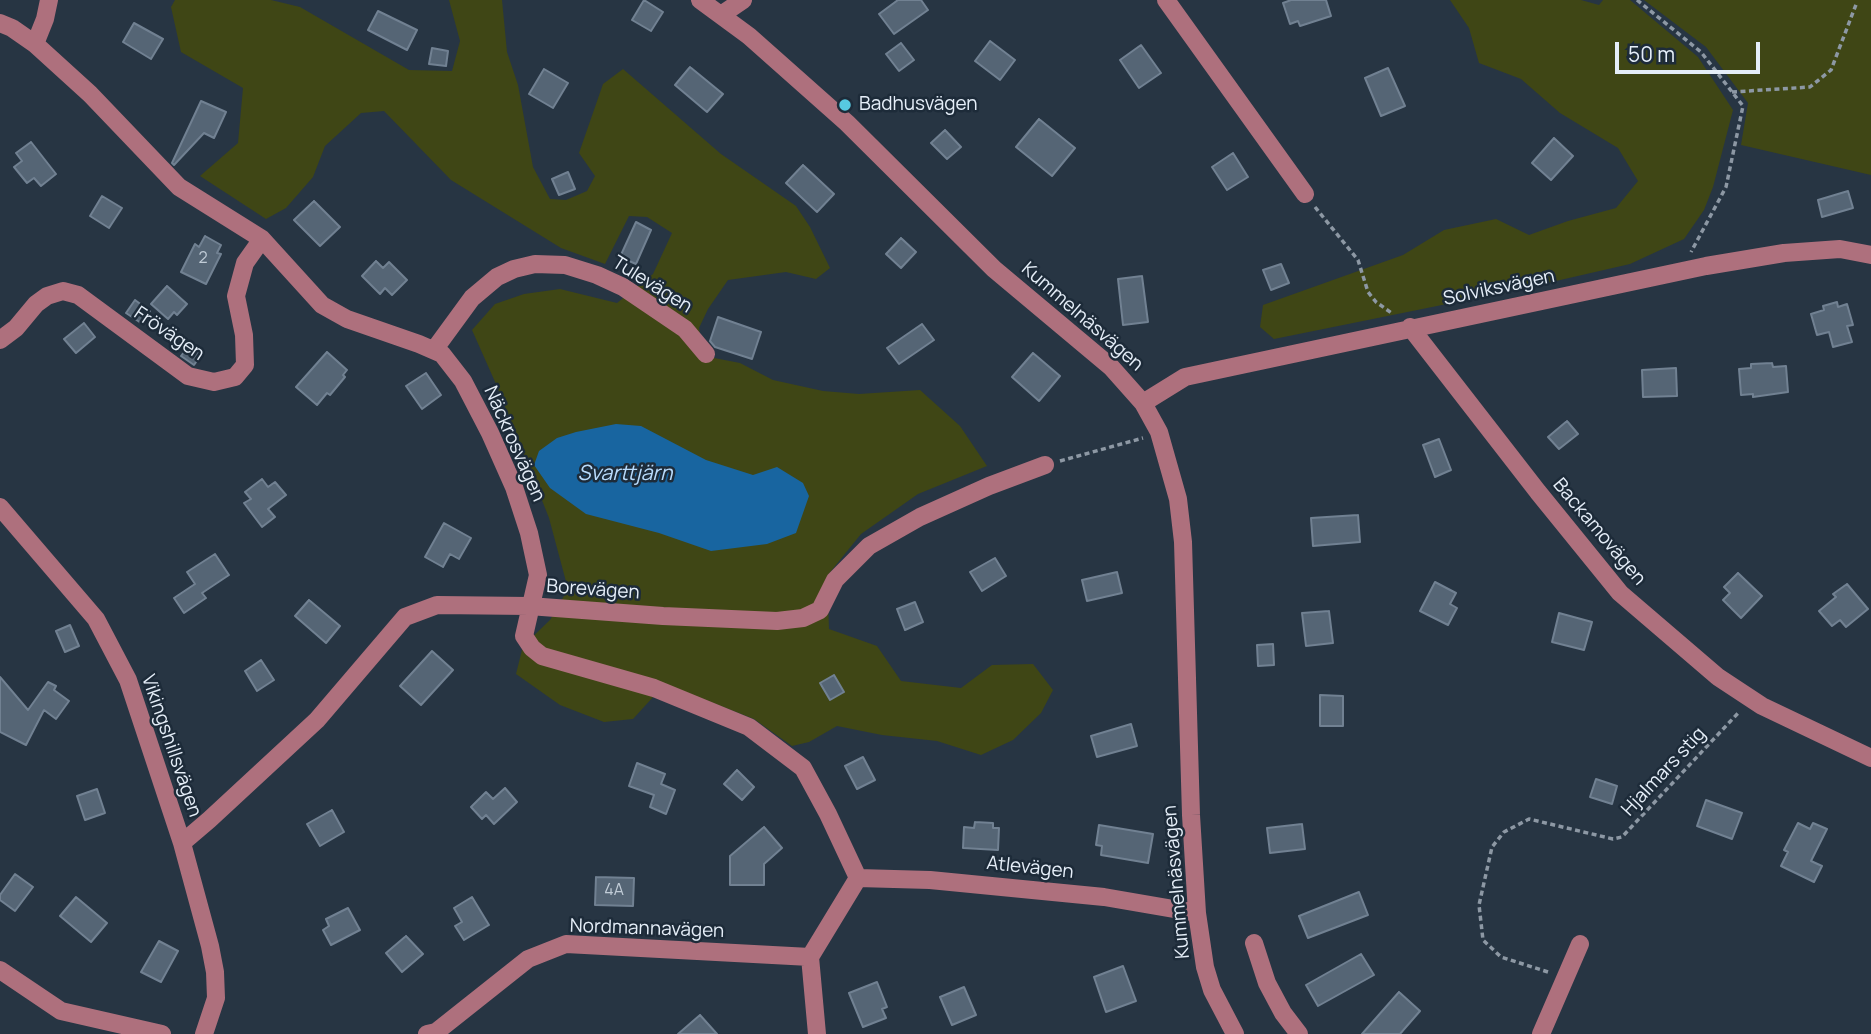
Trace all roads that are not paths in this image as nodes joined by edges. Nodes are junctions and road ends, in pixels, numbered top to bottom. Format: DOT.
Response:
graph roads {
  1 [pos="50,0"];
  2 [pos="700,0"];
  3 [pos="743,0"];
  4 [pos="1166,0"];
  5 [pos="721,15"];
  6 [pos="0,23"];
  7 [pos="35,44"];
  8 [pos="1305,194"];
  9 [pos="262,239"];
  10 [pos="1871,255"];
  11 [pos="1410,327"];
  12 [pos="0,340"];
  13 [pos="434,350"];
  14 [pos="706,354"];
  15 [pos="1143,403"];
  16 [pos="1045,465"];
  17 [pos="0,507"];
  18 [pos="529,606"];
  19 [pos="1871,758"];
  20 [pos="182,843"];
  21 [pos="858,878"];
  22 [pos="1197,913"];
  23 [pos="1254,943"];
  24 [pos="1580,944"];
  25 [pos="810,957"];
  26 [pos="0,970"];
  27 [pos="162,1034"];
  28 [pos="204,1034"];
  29 [pos="427,1034"];
  30 [pos="817,1034"];
  31 [pos="1235,1034"];
  32 [pos="1299,1034"];
  33 [pos="1541,1034"];
  1 -- 7 [label="street"];
  2 -- 5 [label="street, Kummelnäsvägen"];
  3 -- 5 [label="street"];
  4 -- 8 [label="street"];
  5 -- 15 [label="street, Kummelnäsvägen"];
  6 -- 7 [label="street, Näckrosvägen"];
  7 -- 9 [label="street, Näckrosvägen"];
  9 -- 12 [label="street, Frövägen"];
  9 -- 13 [label="street, Näckrosvägen"];
  10 -- 11 [label="street, Solviksvägen"];
  11 -- 15 [label="street, Solviksvägen"];
  11 -- 19 [label="street, Backamovägen"];
  13 -- 14 [label="street, Tulevägen"];
  13 -- 18 [label="street, Näckrosvägen"];
  15 -- 22 [label="street, Kummelnäsvägen"];
  16 -- 18 [label="street, Borevägen"];
  17 -- 20 [label="street, Vikingshillsvägen"];
  18 -- 20 [label="street, Borevägen"];
  18 -- 21 [label="street, Näckrosvägen"];
  20 -- 28 [label="street, Vikingshillsvägen"];
  21 -- 22 [label="street, Atlevägen"];
  21 -- 25 [label="street"];
  22 -- 31 [label="street, Kummelnäsvägen"];
  23 -- 32 [label="street"];
  24 -- 33 [label="street"];
  25 -- 29 [label="street, Nordmannavägen"];
  25 -- 30 [label="street"];
  26 -- 27 [label="street"];
}
